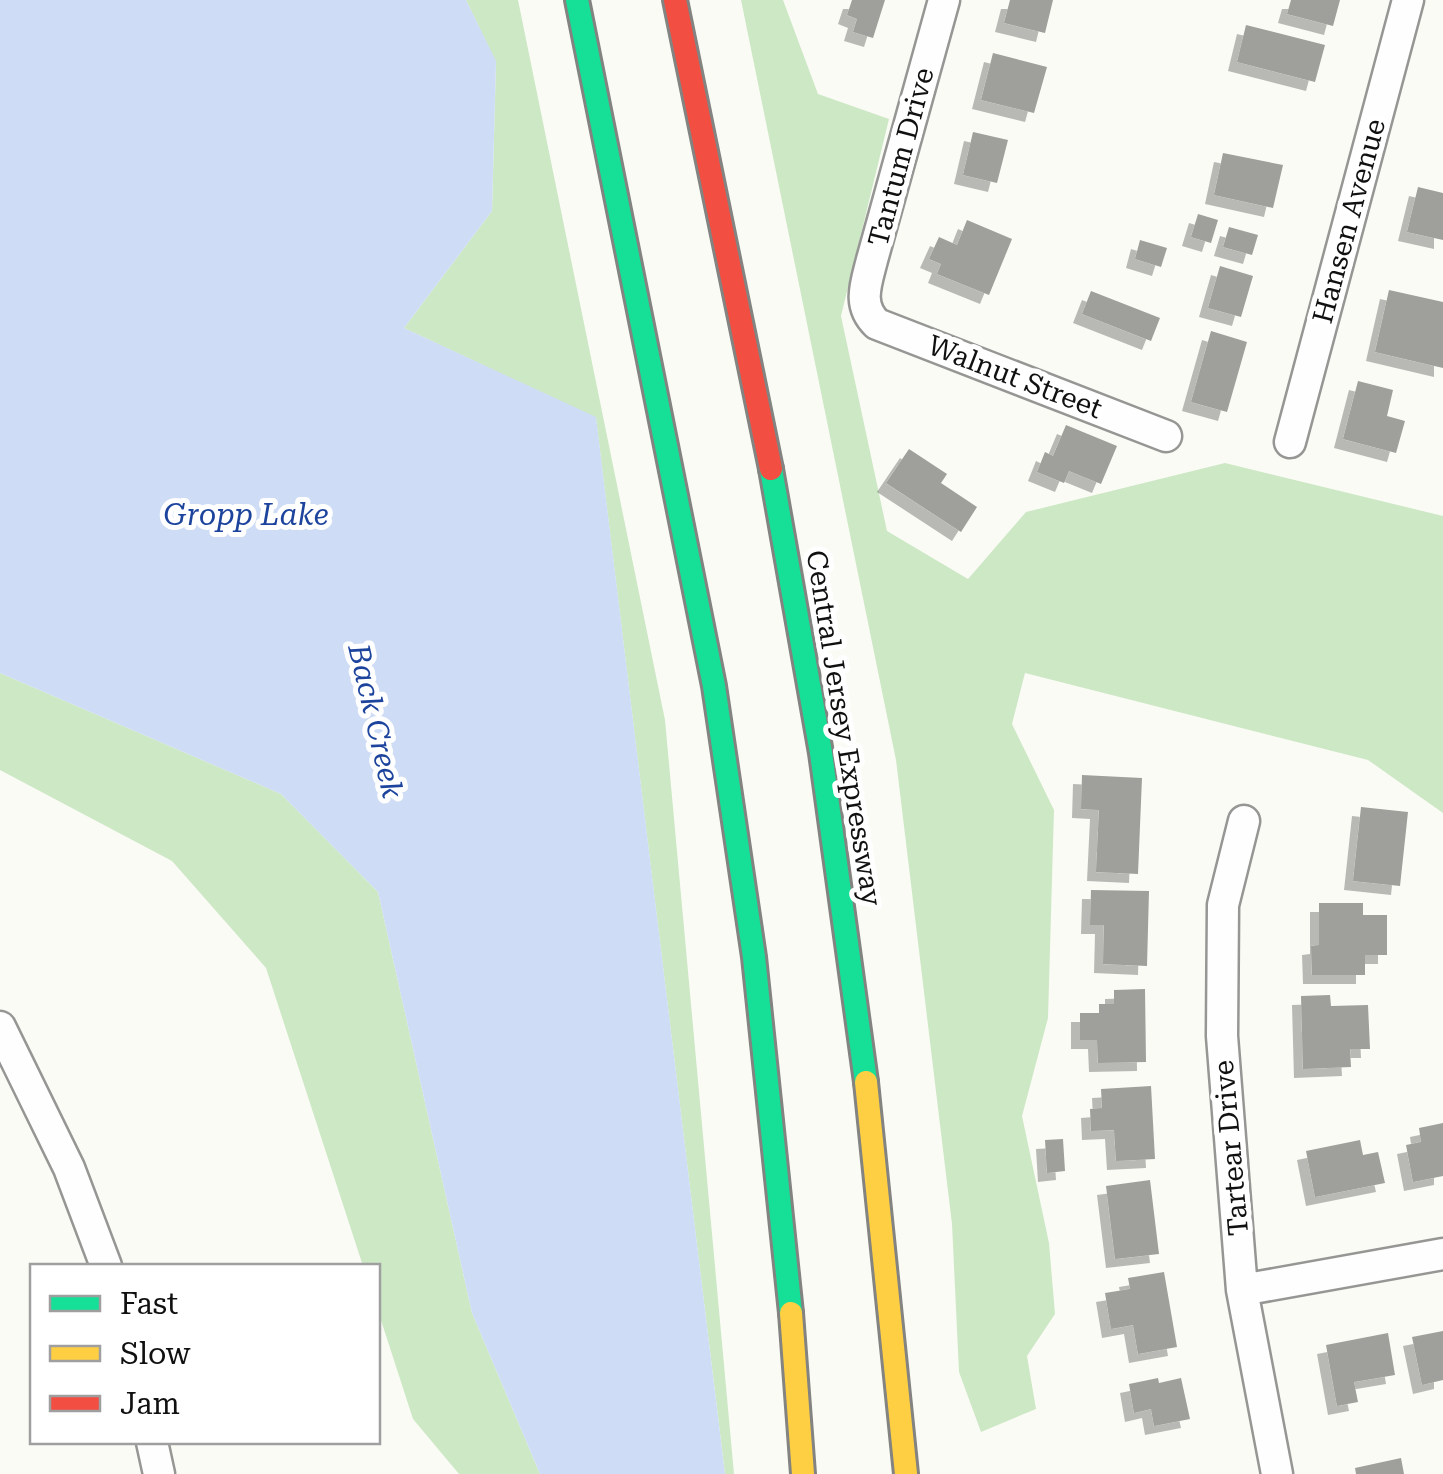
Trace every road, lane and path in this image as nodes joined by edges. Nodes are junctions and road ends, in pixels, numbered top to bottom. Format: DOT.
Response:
graph roads {
  1 [pos="577,0"];
  2 [pos="675,0"];
  3 [pos="944,0"];
  4 [pos="1408,0"];
  5 [pos="866,314"];
  6 [pos="1166,436"];
  7 [pos="1290,442"];
  8 [pos="1244,821"];
  9 [pos="0,1026"];
  10 [pos="1443,1254"];
  11 [pos="105,1264"];
  12 [pos="1242,1290"];
  13 [pos="152,1444"];
  14 [pos="158,1474"];
  15 [pos="803,1474"];
  16 [pos="906,1474"];
  17 [pos="1277,1474"];
  1 -- 15 [label="highway"];
  2 -- 16 [label="highway, Central Jersey Expressway"];
  3 -- 5 [label="street, Tantum Drive"];
  4 -- 7 [label="street, Hansen Avenue"];
  5 -- 6 [label="street, Walnut Street"];
  8 -- 12 [label="street, Tartear Drive"];
  9 -- 11 [label="street"];
  10 -- 12 [label="street"];
  12 -- 17 [label="street, Tartear Drive"];
  13 -- 14 [label="street"];
}
